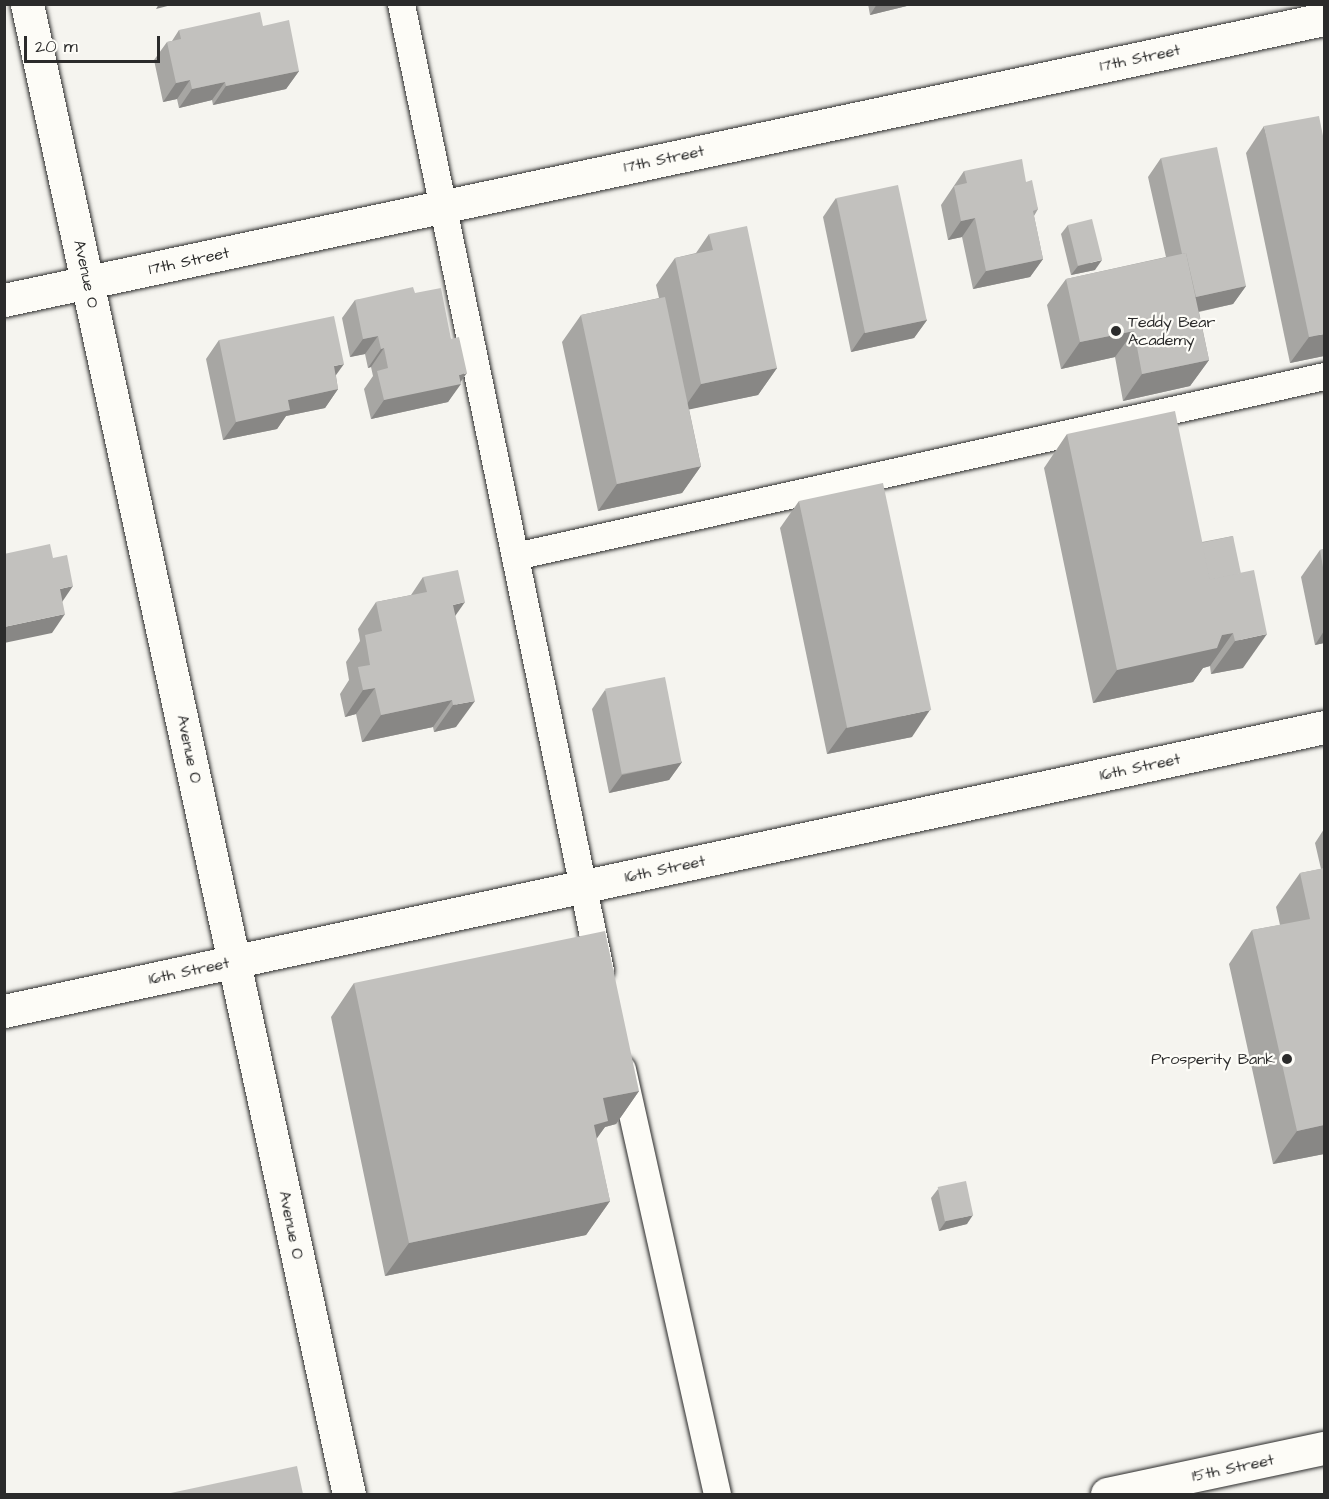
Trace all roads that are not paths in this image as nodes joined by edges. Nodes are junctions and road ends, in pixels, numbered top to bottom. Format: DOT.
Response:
graph roads {
  1 [pos="27,4"];
  2 [pos="401,4"];
  3 [pos="1324,19"];
  4 [pos="445,206"];
  5 [pos="88,282"];
  6 [pos="4,300"];
  7 [pos="1324,376"];
  8 [pos="515,556"];
  9 [pos="1324,727"];
  10 [pos="582,887"];
  11 [pos="234,962"];
  12 [pos="606,996"];
  13 [pos="4,1011"];
  14 [pos="617,1048"];
  15 [pos="1324,1448"];
  16 [pos="349,1494"];
  17 [pos="717,1494"];
  18 [pos="1107,1494"];
  1 -- 5 [label="street, Avenue O"];
  2 -- 4 [label="lane"];
  3 -- 4 [label="street, 17th Street"];
  4 -- 5 [label="street, 17th Street"];
  4 -- 8 [label="lane"];
  5 -- 6 [label="street, 17th Street"];
  5 -- 11 [label="street, Avenue O"];
  7 -- 8 [label="lane"];
  8 -- 10 [label="lane"];
  9 -- 10 [label="street, 16th Street"];
  10 -- 11 [label="street, 16th Street"];
  10 -- 12 [label="lane"];
  11 -- 13 [label="street, 16th Street"];
  11 -- 16 [label="street, Avenue O"];
  14 -- 17 [label="lane"];
  15 -- 18 [label="street, 15th Street"];
}
